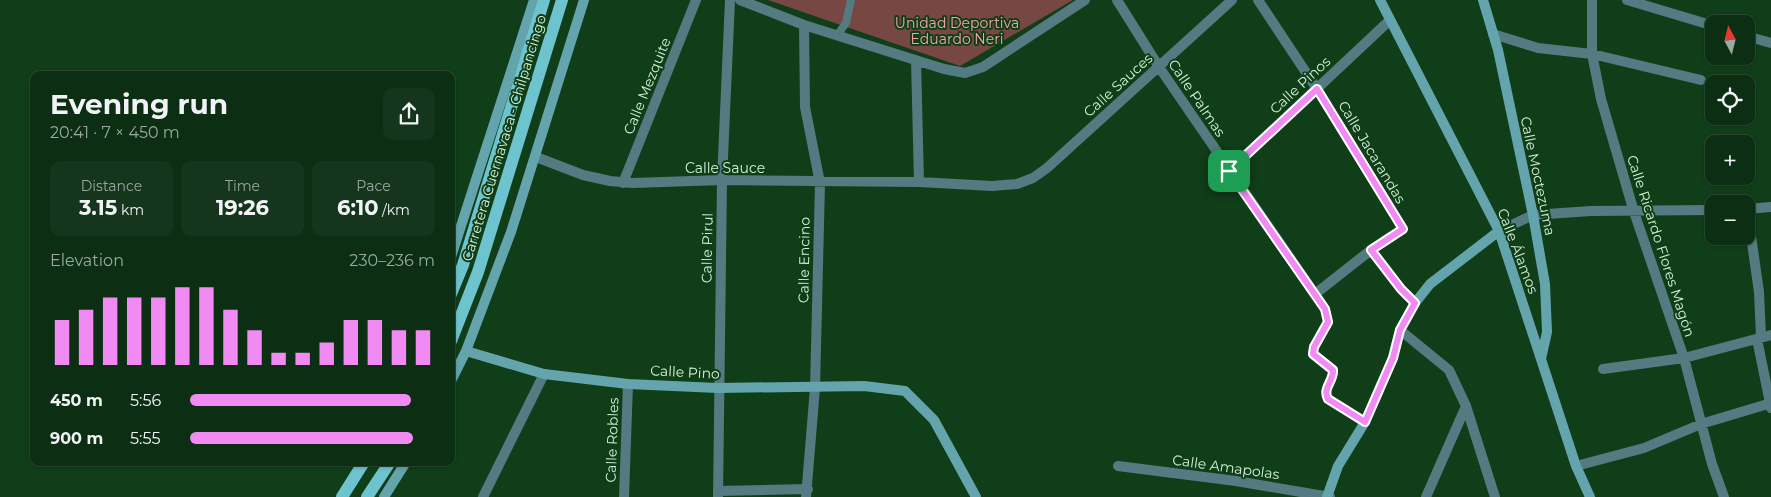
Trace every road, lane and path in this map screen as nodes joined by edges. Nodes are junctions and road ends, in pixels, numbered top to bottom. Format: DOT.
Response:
graph roads {
  1 [pos="534,0"];
  2 [pos="544,0"];
  3 [pos="562,0"];
  4 [pos="584,0"];
  5 [pos="696,0"];
  6 [pos="730,0"];
  7 [pos="740,0"];
  8 [pos="851,0"];
  9 [pos="1085,0"];
  10 [pos="1117,0"];
  11 [pos="1232,0"];
  12 [pos="1258,0"];
  13 [pos="1380,0"];
  14 [pos="1484,0"];
  15 [pos="1592,0"];
  16 [pos="1627,0"];
  17 [pos="1390,20"];
  18 [pos="1705,23"];
  19 [pos="804,25"];
  20 [pos="838,34"];
  21 [pos="1493,34"];
  22 [pos="1755,39"];
  23 [pos="1771,43"];
  24 [pos="1592,54"];
  25 [pos="916,60"];
  26 [pos="1159,67"];
  27 [pos="1701,80"];
  28 [pos="1317,89"];
  29 [pos="536,157"];
  30 [pos="1229,171"];
  31 [pos="722,180"];
  32 [pos="820,182"];
  33 [pos="918,182"];
  34 [pos="623,183"];
  35 [pos="1017,184"];
  36 [pos="1771,207"];
  37 [pos="1755,208"];
  38 [pos="1705,210"];
  39 [pos="1634,212"];
  40 [pos="1533,215"];
  41 [pos="1499,231"];
  42 [pos="455,245"];
  43 [pos="1752,245"];
  44 [pos="1371,250"];
  45 [pos="455,284"];
  46 [pos="1315,294"];
  47 [pos="1415,303"];
  48 [pos="1400,330"];
  49 [pos="455,331"];
  50 [pos="1763,337"];
  51 [pos="466,352"];
  52 [pos="1684,358"];
  53 [pos="1541,359"];
  54 [pos="1603,369"];
  55 [pos="455,373"];
  56 [pos="544,374"];
  57 [pos="628,384"];
  58 [pos="718,388"];
  59 [pos="816,388"];
  60 [pos="1770,405"];
  61 [pos="1466,406"];
  62 [pos="1365,422"];
  63 [pos="1701,424"];
  64 [pos="361,466"];
  65 [pos="387,466"];
  66 [pos="403,466"];
  67 [pos="1118,466"];
  68 [pos="1576,466"];
  69 [pos="807,493"];
  70 [pos="718,494"];
  71 [pos="342,497"];
  72 [pos="367,497"];
  73 [pos="384,497"];
  74 [pos="483,497"];
  75 [pos="624,497"];
  76 [pos="976,497"];
  77 [pos="1327,497"];
  78 [pos="1426,497"];
  79 [pos="1495,497"];
  80 [pos="1590,497"];
  81 [pos="1724,497"];
  1 -- 42 [label="main road"];
  2 -- 45 [label="main road, Carretera Cuernavaca - Chilpancingo"];
  3 -- 49 [label="main road, Carretera Cuernavaca - Chilpancingo"];
  4 -- 29 [label="main road"];
  5 -- 34 [label="street, Calle Mezquite"];
  6 -- 31 [label="street, Calle Pirul"];
  7 -- 19 [label="street"];
  8 -- 20 [label="lane"];
  9 -- 25 [label="street"];
  10 -- 26 [label="street, Calle Palmas"];
  11 -- 26 [label="street, Calle Sauces"];
  12 -- 28 [label="street, Calle Jacarandas"];
  13 -- 17 [label="main road, Calle Álamos"];
  14 -- 21 [label="main road, Calle Moctezuma"];
  15 -- 24 [label="street, Calle Ricardo Flores Magón"];
  16 -- 18 [label="street"];
  17 -- 28 [label="street, Calle Pinos"];
  17 -- 41 [label="main road, Calle Álamos"];
  19 -- 20 [label="street"];
  19 -- 32 [label="street, Calle Encino"];
  20 -- 25 [label="street"];
  21 -- 24 [label="street"];
  21 -- 40 [label="main road, Calle Moctezuma"];
  22 -- 23 [label="street"];
  24 -- 27 [label="street"];
  24 -- 39 [label="street, Calle Ricardo Flores Magón"];
  25 -- 33 [label="street"];
  26 -- 30 [label="street, Calle Palmas"];
  26 -- 35 [label="street, Calle Sauces"];
  28 -- 30 [label="street, Calle Pinos"];
  28 -- 44 [label="street, Calle Jacarandas"];
  29 -- 34 [label="street, Calle Sauce"];
  29 -- 51 [label="main road"];
  30 -- 46 [label="street, Calle Palmas"];
  31 -- 32 [label="street, Calle Sauce"];
  31 -- 34 [label="street, Calle Sauce"];
  31 -- 58 [label="street, Calle Pirul"];
  32 -- 33 [label="street, Calle Sauce"];
  32 -- 59 [label="street, Calle Encino"];
  33 -- 35 [label="street, Calle Sauce"];
  36 -- 37 [label="street"];
  38 -- 39 [label="street"];
  39 -- 40 [label="street"];
  39 -- 52 [label="street, Calle Ricardo Flores Magón"];
  40 -- 41 [label="street"];
  40 -- 53 [label="main road, Calle Moctezuma"];
  41 -- 47 [label="main road"];
  41 -- 53 [label="main road, Calle Álamos"];
  43 -- 50 [label="street"];
  44 -- 46 [label="street"];
  44 -- 47 [label="street"];
  46 -- 62 [label="street, Calle Palmas"];
  47 -- 48 [label="main road"];
  48 -- 61 [label="street"];
  48 -- 62 [label="main road"];
  50 -- 52 [label="street"];
  50 -- 60 [label="street"];
  51 -- 55 [label="main road"];
  51 -- 56 [label="main road, Calle Pino"];
  52 -- 54 [label="street"];
  52 -- 63 [label="street, Calle Ricardo Flores Magón"];
  53 -- 68 [label="main road, Calle Álamos"];
  56 -- 57 [label="main road, Calle Pino"];
  56 -- 74 [label="street"];
  57 -- 58 [label="main road, Calle Pino"];
  57 -- 75 [label="street, Calle Robles"];
  58 -- 59 [label="main road, Calle Pino"];
  58 -- 70 [label="street, Calle Pirul"];
  59 -- 69 [label="street, Calle Encino"];
  59 -- 76 [label="main road, Calle Pino"];
  60 -- 63 [label="street"];
  61 -- 78 [label="street"];
  61 -- 79 [label="street"];
  62 -- 77 [label="main road"];
  63 -- 68 [label="street"];
  63 -- 81 [label="street, Calle Ricardo Flores Magón"];
  64 -- 71 [label="main road"];
  65 -- 72 [label="main road"];
  66 -- 73 [label="main road"];
  67 -- 77 [label="street, Calle Amapolas"];
  68 -- 80 [label="main road, Calle Álamos"];
  69 -- 70 [label="street"];
}
